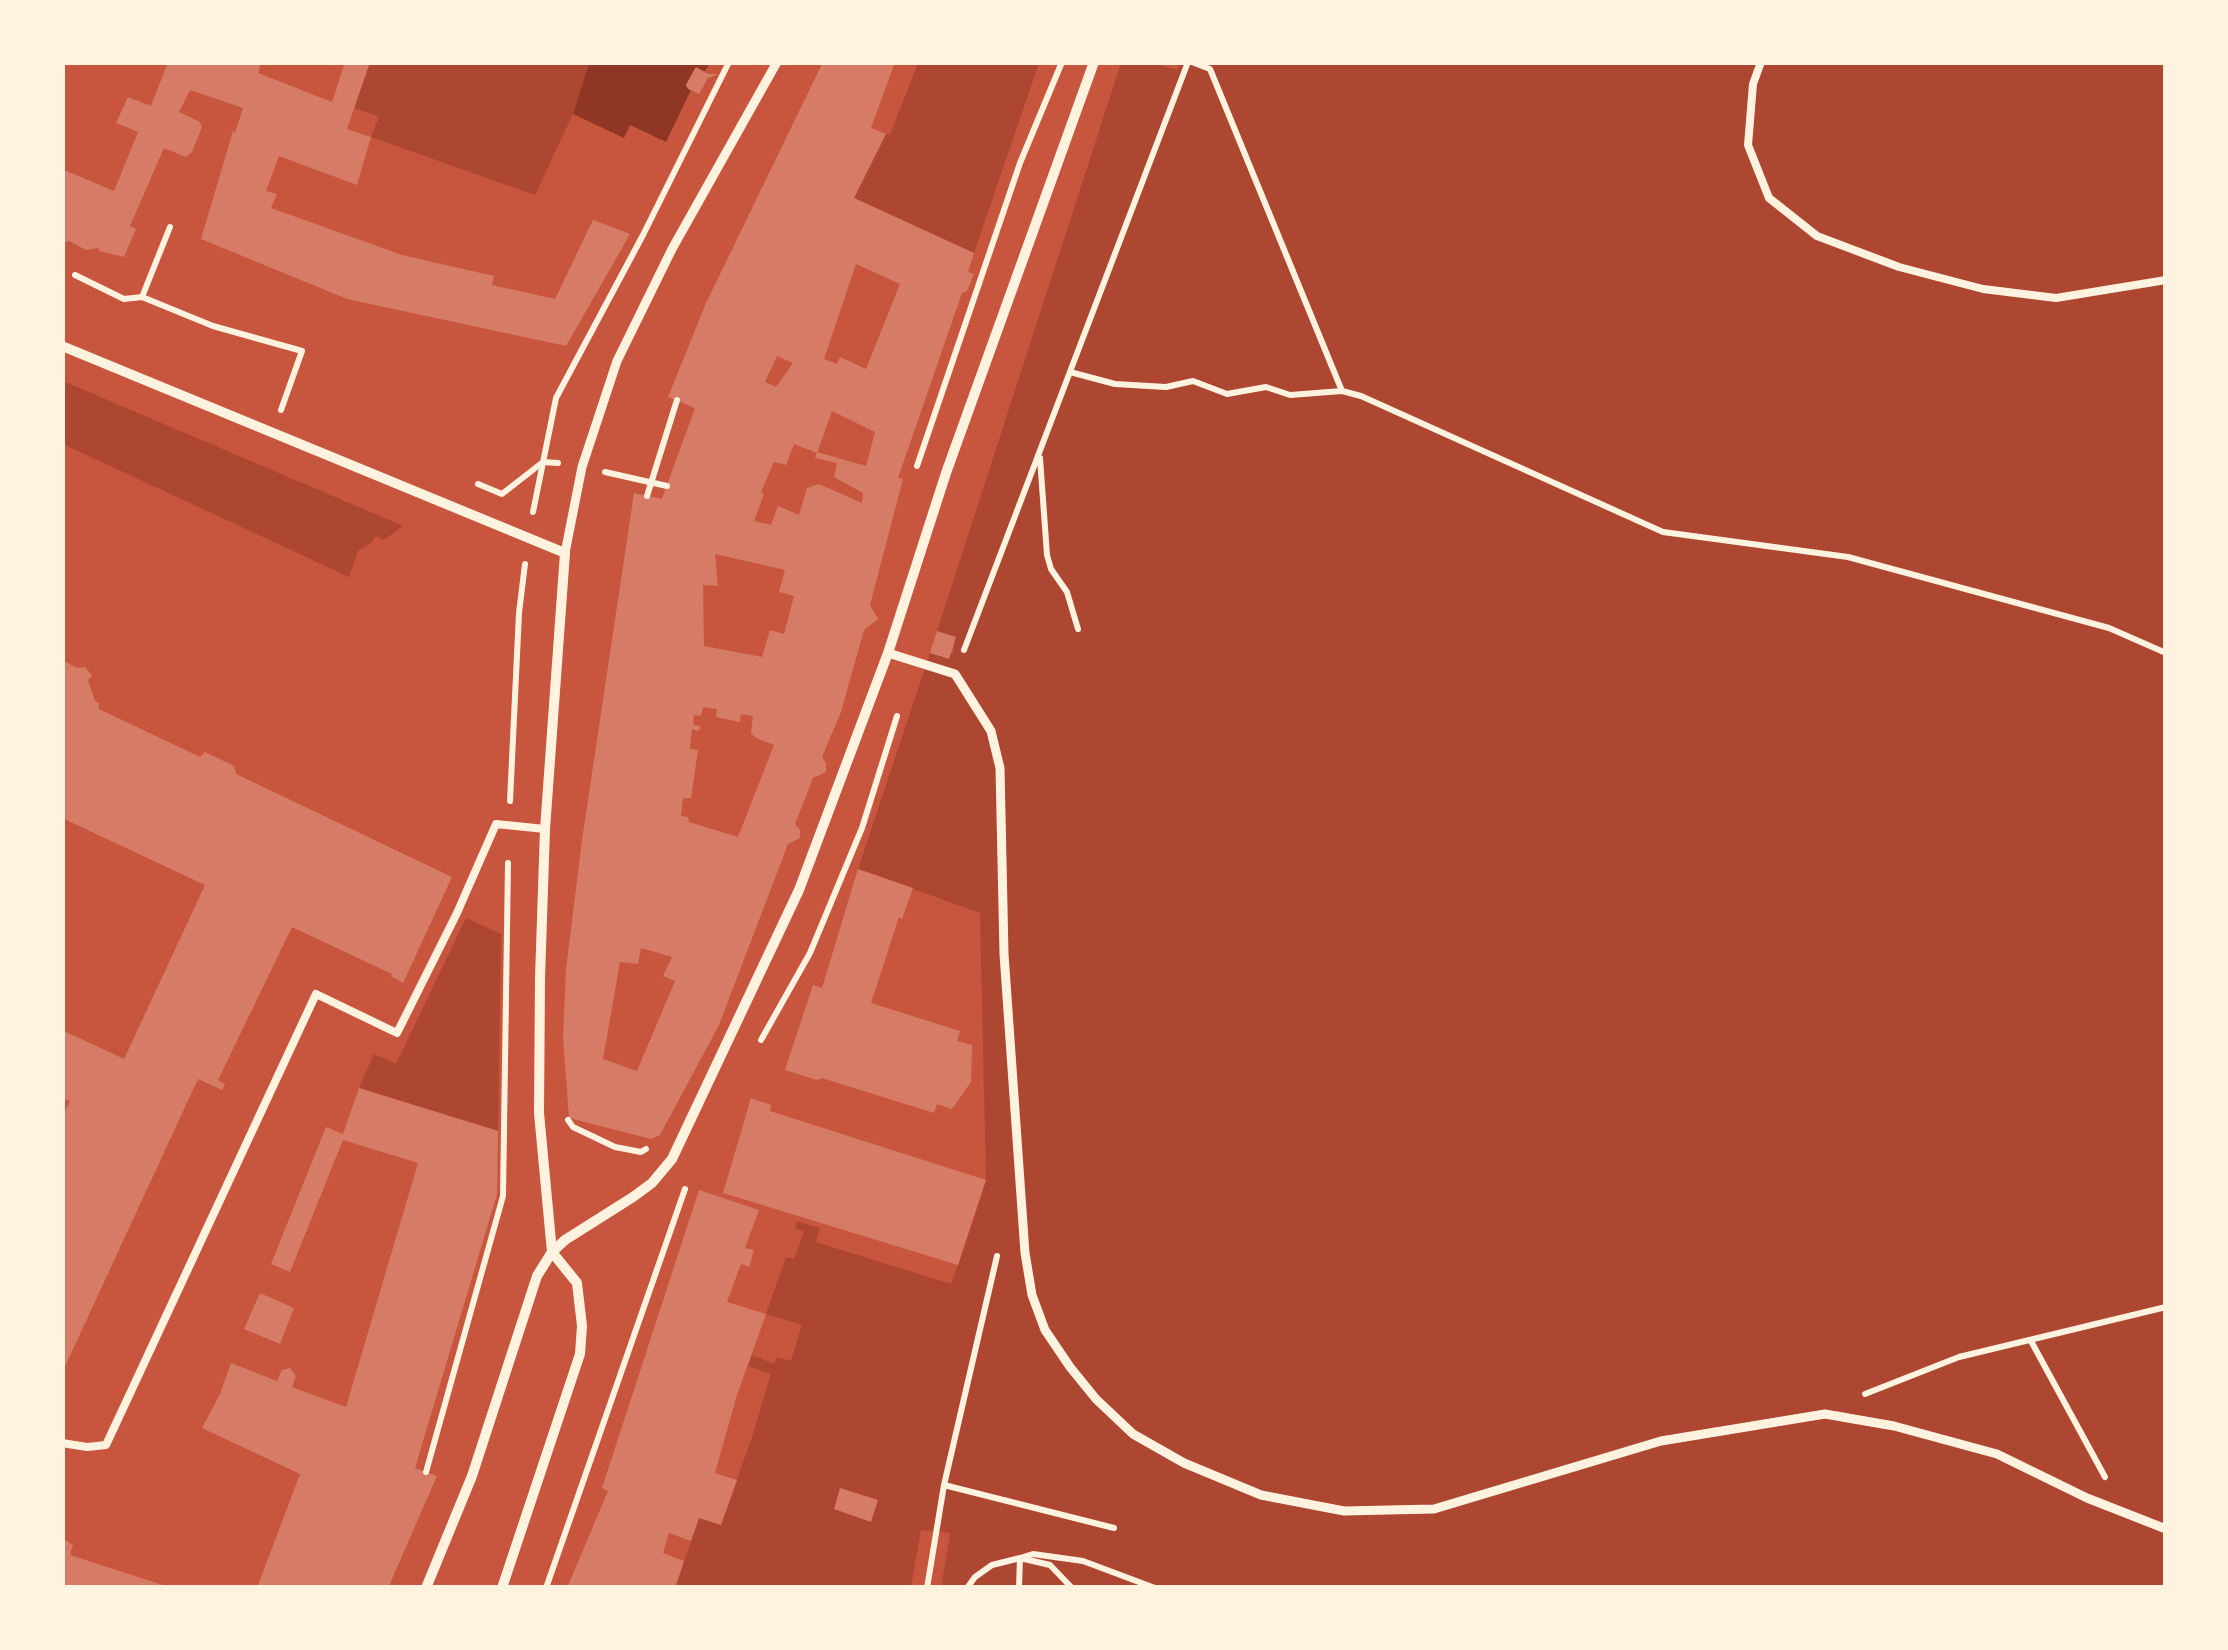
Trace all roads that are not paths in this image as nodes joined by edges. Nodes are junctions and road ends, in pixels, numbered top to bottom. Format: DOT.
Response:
graph roads {
  1 [pos="777,62"];
  2 [pos="1094,62"];
  3 [pos="1761,62"];
  4 [pos="2166,280"];
  5 [pos="62,346"];
  6 [pos="565,553"];
  7 [pos="888,653"];
  8 [pos="546,829"];
  9 [pos="552,1252"];
  10 [pos="62,1443"];
  11 [pos="2166,1528"];
  12 [pos="426,1588"];
  13 [pos="502,1588"];
  1 -- 6 [label="street"];
  2 -- 7 [label="street"];
  3 -- 4 [label="lane"];
  5 -- 6 [label="street"];
  6 -- 8 [label="street"];
  7 -- 9 [label="street"];
  7 -- 11 [label="street"];
  8 -- 9 [label="street"];
  8 -- 10 [label="lane"];
  9 -- 12 [label="street"];
  9 -- 13 [label="street"];
}
